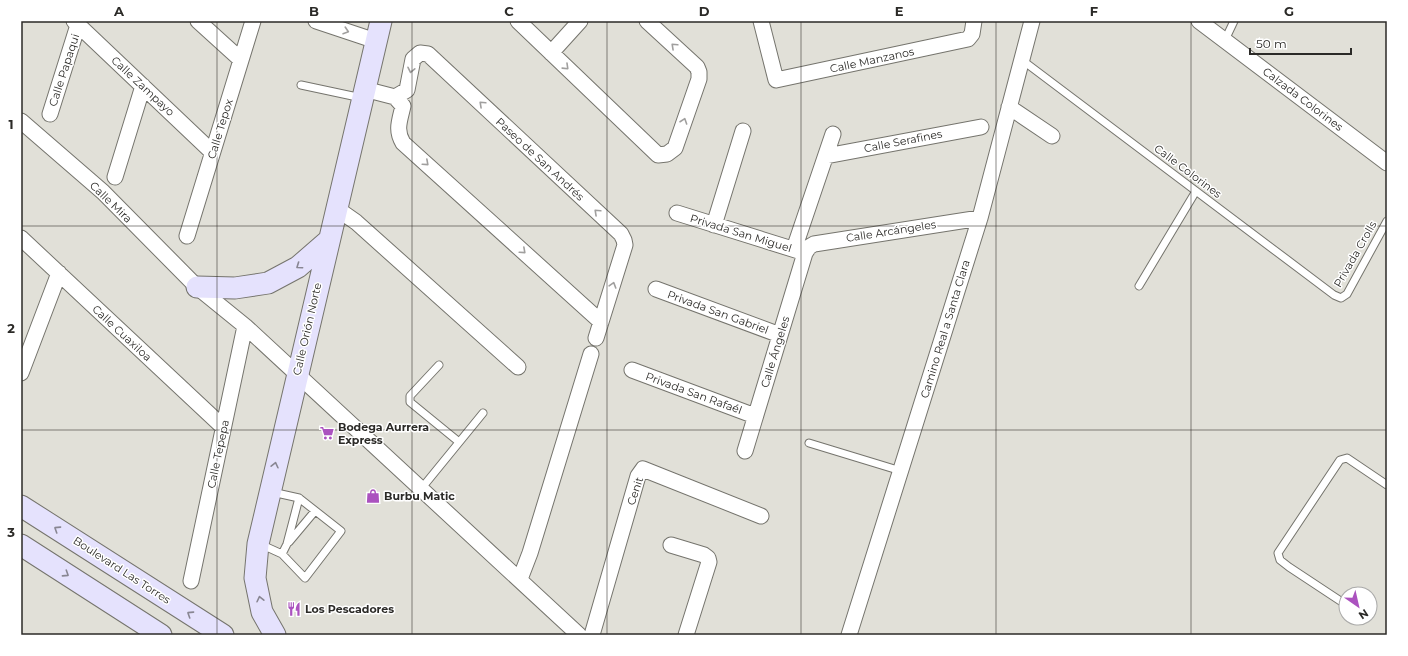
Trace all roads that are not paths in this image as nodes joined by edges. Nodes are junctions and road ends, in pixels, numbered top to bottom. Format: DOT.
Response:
graph roads {
  1 [pos="198,21"];
  2 [pos="253,21"];
  3 [pos="316,21"];
  4 [pos="518,21"];
  5 [pos="580,21"];
  6 [pos="647,21"];
  7 [pos="761,21"];
  8 [pos="974,21"];
  9 [pos="1032,21"];
  10 [pos="1199,21"];
  11 [pos="1234,21"];
  12 [pos="76,23"];
  13 [pos="376,27"];
  14 [pos="1225,40"];
  15 [pos="551,53"];
  16 [pos="241,60"];
  17 [pos="1022,60"];
  18 [pos="301,85"];
  19 [pos="143,86"];
  20 [pos="363,93"];
  21 [pos="402,98"];
  22 [pos="1010,107"];
  23 [pos="50,114"];
  24 [pos="21,121"];
  25 [pos="981,127"];
  26 [pos="743,131"];
  27 [pos="834,134"];
  28 [pos="1052,136"];
  29 [pos="212,152"];
  30 [pos="826,156"];
  31 [pos="1387,163"];
  32 [pos="115,177"];
  33 [pos="1196,191"];
  34 [pos="336,208"];
  35 [pos="677,213"];
  36 [pos="980,218"];
  37 [pos="1387,221"];
  38 [pos="714,225"];
  39 [pos="187,236"];
  40 [pos="21,238"];
  41 [pos="328,241"];
  42 [pos="800,251"];
  43 [pos="58,273"];
  44 [pos="198,286"];
  45 [pos="1139,286"];
  46 [pos="656,289"];
  47 [pos="1341,298"];
  48 [pos="601,322"];
  49 [pos="245,326"];
  50 [pos="780,335"];
  51 [pos="596,338"];
  52 [pos="592,354"];
  53 [pos="439,365"];
  54 [pos="518,367"];
  55 [pos="632,370"];
  56 [pos="21,372"];
  57 [pos="296,375"];
  58 [pos="483,413"];
  59 [pos="755,416"];
  60 [pos="223,427"];
  61 [pos="459,442"];
  62 [pos="809,443"];
  63 [pos="745,451"];
  64 [pos="901,471"];
  65 [pos="1387,485"];
  66 [pos="421,489"];
  67 [pos="269,492"];
  68 [pos="299,498"];
  69 [pos="21,506"];
  70 [pos="315,511"];
  71 [pos="761,516"];
  72 [pos="258,544"];
  73 [pos="288,544"];
  74 [pos="21,545"];
  75 [pos="671,545"];
  76 [pos="282,554"];
  77 [pos="520,579"];
  78 [pos="191,581"];
  79 [pos="1338,599"];
  80 [pos="161,635"];
  81 [pos="223,635"];
  82 [pos="275,635"];
  83 [pos="579,635"];
  84 [pos="592,635"];
  85 [pos="686,635"];
  86 [pos="849,635"];
  1 -- 16 [label="street"];
  2 -- 16 [label="street, Calle Tepox"];
  3 -- 13 [label="street, one-way"];
  4 -- 15 [label="street"];
  5 -- 15 [label="street"];
  15 -- 6 [label="street, one-way"];
  7 -- 8 [label="street, Calle Manzanos"];
  9 -- 17 [label="street, Camino Real a Santa Clara"];
  10 -- 14 [label="street, Calzada Colorines"];
  11 -- 14 [label="lane"];
  12 -- 19 [label="street, Calle Zampayo"];
  12 -- 23 [label="street, Calle Papaqui"];
  13 -- 20 [label="street, Calle Orión Norte"];
  14 -- 31 [label="street, Calzada Colorines"];
  16 -- 29 [label="street, Calle Tepox"];
  17 -- 22 [label="street, Camino Real a Santa Clara"];
  17 -- 33 [label="lane, Calle Colorines"];
  18 -- 20 [label="lane"];
  19 -- 29 [label="street, Calle Zampayo"];
  19 -- 32 [label="street"];
  20 -- 21 [label="street"];
  20 -- 34 [label="street, Calle Orión Norte"];
  21 -- 48 [label="street, Paseo de San Andrés, one-way"];
  48 -- 21 [label="street, Paseo de San Andrés, one-way"];
  22 -- 28 [label="street"];
  22 -- 36 [label="street, Camino Real a Santa Clara"];
  24 -- 44 [label="street, Calle Mira"];
  25 -- 30 [label="street, Calle Serafines"];
  26 -- 38 [label="street"];
  27 -- 30 [label="street, Calle Ángeles"];
  29 -- 39 [label="street, Calle Tepox"];
  30 -- 42 [label="street, Calle Ángeles"];
  33 -- 45 [label="lane"];
  33 -- 47 [label="lane, Calle Colorines"];
  34 -- 41 [label="street, Calle Orión Norte"];
  34 -- 54 [label="street"];
  35 -- 38 [label="street, Privada San Miguel"];
  36 -- 42 [label="street, Calle Arcángeles"];
  36 -- 64 [label="street, Camino Real a Santa Clara"];
  37 -- 47 [label="lane, Privada Crolls"];
  38 -- 42 [label="street, Privada San Miguel"];
  40 -- 43 [label="street, Calle Cuaxiloa"];
  41 -- 44 [label="street, one-way"];
  41 -- 57 [label="street, Calle Orión Norte"];
  42 -- 50 [label="street, Calle Ángeles"];
  43 -- 56 [label="street"];
  43 -- 60 [label="street, Calle Cuaxiloa"];
  44 -- 49 [label="street, Calle Mira"];
  46 -- 50 [label="street, Privada San Gabriel"];
  48 -- 51 [label="street, Paseo de San Andrés"];
  49 -- 57 [label="street, Calle Mira"];
  49 -- 60 [label="street, Calle Tepepa"];
  50 -- 59 [label="street, Calle Ángeles"];
  52 -- 77 [label="street"];
  53 -- 61 [label="lane"];
  55 -- 59 [label="street, Privada San Rafaél"];
  57 -- 66 [label="street, Calle Mira"];
  67 -- 57 [label="street, Calle Orión Norte, one-way"];
  58 -- 61 [label="lane"];
  59 -- 63 [label="street, Calle Ángeles"];
  60 -- 78 [label="street, Calle Tepepa"];
  61 -- 66 [label="lane"];
  62 -- 64 [label="lane"];
  64 -- 86 [label="street, Camino Real a Santa Clara"];
  65 -- 79 [label="lane"];
  66 -- 77 [label="street, Calle Mira"];
  67 -- 68 [label="lane"];
  67 -- 72 [label="street, Calle Orión Norte"];
  68 -- 70 [label="lane"];
  68 -- 73 [label="lane"];
  81 -- 69 [label="street, Boulevard Las Torres, one-way"];
  70 -- 73 [label="lane"];
  70 -- 76 [label="lane"];
  71 -- 84 [label="street, Cenit"];
  72 -- 76 [label="lane"];
  82 -- 72 [label="street, Calle Orión Norte, one-way"];
  73 -- 76 [label="lane"];
  74 -- 80 [label="street, one-way"];
  75 -- 85 [label="street"];
  77 -- 83 [label="street, Calle Mira"];
}
